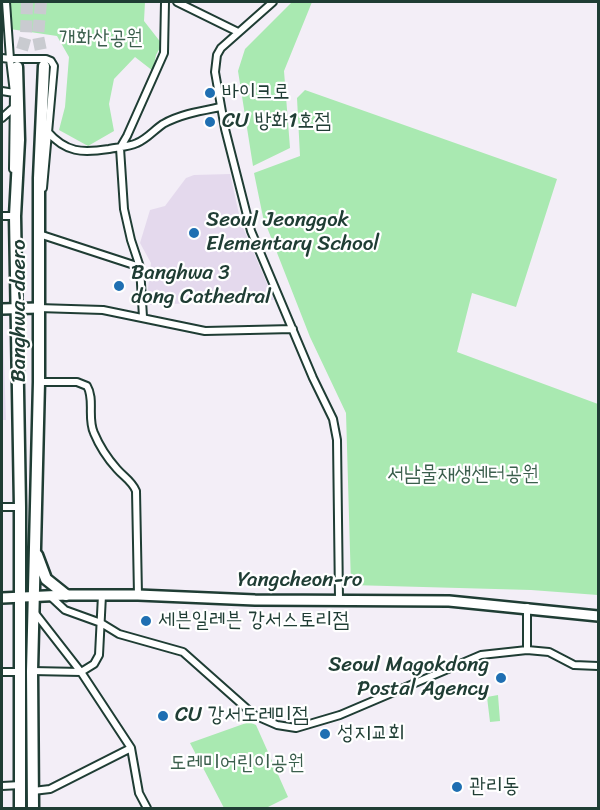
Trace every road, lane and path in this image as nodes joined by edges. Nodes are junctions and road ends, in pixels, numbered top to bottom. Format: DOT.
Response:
graph roads {
  1 [pos="6,2"];
  2 [pos="165,2"];
  3 [pos="177,2"];
  4 [pos="273,2"];
  5 [pos="238,32"];
  6 [pos="2,58"];
  7 [pos="13,63"];
  8 [pos="44,66"];
  9 [pos="2,91"];
  10 [pos="14,93"];
  11 [pos="221,107"];
  12 [pos="12,109"];
  13 [pos="2,118"];
  14 [pos="47,130"];
  15 [pos="120,148"];
  16 [pos="40,200"];
  17 [pos="15,203"];
  18 [pos="2,216"];
  19 [pos="15,216"];
  20 [pos="39,234"];
  21 [pos="140,267"];
  22 [pos="38,308"];
  23 [pos="2,309"];
  24 [pos="16,309"];
  25 [pos="143,317"];
  26 [pos="293,329"];
  27 [pos="39,382"];
  28 [pos="2,507"];
  29 [pos="20,507"];
  30 [pos="34,548"];
  31 [pos="66,595"];
  32 [pos="102,595"];
  33 [pos="138,595"];
  34 [pos="49,596"];
  35 [pos="2,598"];
  36 [pos="20,598"];
  37 [pos="34,598"];
  38 [pos="339,599"];
  39 [pos="527,607"];
  40 [pos="33,610"];
  41 [pos="598,616"];
  42 [pos="101,623"];
  43 [pos="527,650"];
  44 [pos="598,666"];
  45 [pos="32,671"];
  46 [pos="2,672"];
  47 [pos="20,672"];
  48 [pos="81,672"];
  49 [pos="131,748"];
  50 [pos="21,785"];
  51 [pos="2,786"];
  52 [pos="33,791"];
  53 [pos="20,808"];
  54 [pos="33,808"];
  55 [pos="147,808"];
  1 -- 7 [label="street"];
  2 -- 15 [label="street"];
  3 -- 5 [label="street"];
  4 -- 5 [label="street"];
  5 -- 11 [label="street"];
  6 -- 7 [label="street"];
  7 -- 10 [label="street"];
  7 -- 14 [label="street"];
  7 -- 17 [label="main road, Banghwa-daero"];
  8 -- 16 [label="main road, Banghwa-daero"];
  9 -- 10 [label="street"];
  10 -- 12 [label="street"];
  11 -- 15 [label="street"];
  11 -- 26 [label="street"];
  12 -- 13 [label="street"];
  12 -- 17 [label="street"];
  14 -- 15 [label="street"];
  14 -- 16 [label="street"];
  15 -- 21 [label="street"];
  16 -- 20 [label="main road, Banghwa-daero"];
  17 -- 19 [label="main road, Banghwa-daero"];
  18 -- 19 [label="street"];
  19 -- 24 [label="main road, Banghwa-daero"];
  20 -- 21 [label="street"];
  20 -- 22 [label="main road, Banghwa-daero"];
  21 -- 25 [label="street"];
  22 -- 24 [label="main road"];
  22 -- 25 [label="street"];
  22 -- 27 [label="main road, Banghwa-daero"];
  23 -- 24 [label="main road"];
  24 -- 29 [label="main road, Banghwa-daero"];
  25 -- 26 [label="street"];
  26 -- 38 [label="street"];
  27 -- 30 [label="main road, Banghwa-daero"];
  27 -- 33 [label="street"];
  28 -- 29 [label="street"];
  29 -- 36 [label="main road, Banghwa-daero"];
  30 -- 31 [label="main road"];
  30 -- 37 [label="main road, Banghwa-daero"];
  31 -- 32 [label="main road, Yangcheon-ro"];
  31 -- 34 [label="main road, Yangcheon-ro"];
  32 -- 33 [label="main road, Yangcheon-ro"];
  32 -- 42 [label="street"];
  33 -- 38 [label="main road, Yangcheon-ro"];
  34 -- 37 [label="main road, Yangcheon-ro"];
  34 -- 42 [label="street"];
  35 -- 36 [label="main road, Yangcheon-ro"];
  36 -- 37 [label="main road, Yangcheon-ro"];
  36 -- 47 [label="main road, Banghwa-daero"];
  37 -- 40 [label="main road, Banghwa-daero"];
  38 -- 39 [label="main road, Yangcheon-ro"];
  39 -- 41 [label="main road, Yangcheon-ro"];
  39 -- 43 [label="street"];
  40 -- 45 [label="main road, Banghwa-daero"];
  40 -- 48 [label="street"];
  42 -- 43 [label="street"];
  42 -- 48 [label="street"];
  43 -- 44 [label="street"];
  45 -- 48 [label="street"];
  45 -- 52 [label="main road, Banghwa-daero"];
  46 -- 47 [label="street"];
  47 -- 50 [label="main road, Banghwa-daero"];
  48 -- 49 [label="street"];
  49 -- 52 [label="street"];
  49 -- 55 [label="street"];
  50 -- 51 [label="street"];
  50 -- 53 [label="main road, Banghwa-daero"];
  52 -- 54 [label="main road, Banghwa-daero"];
}
